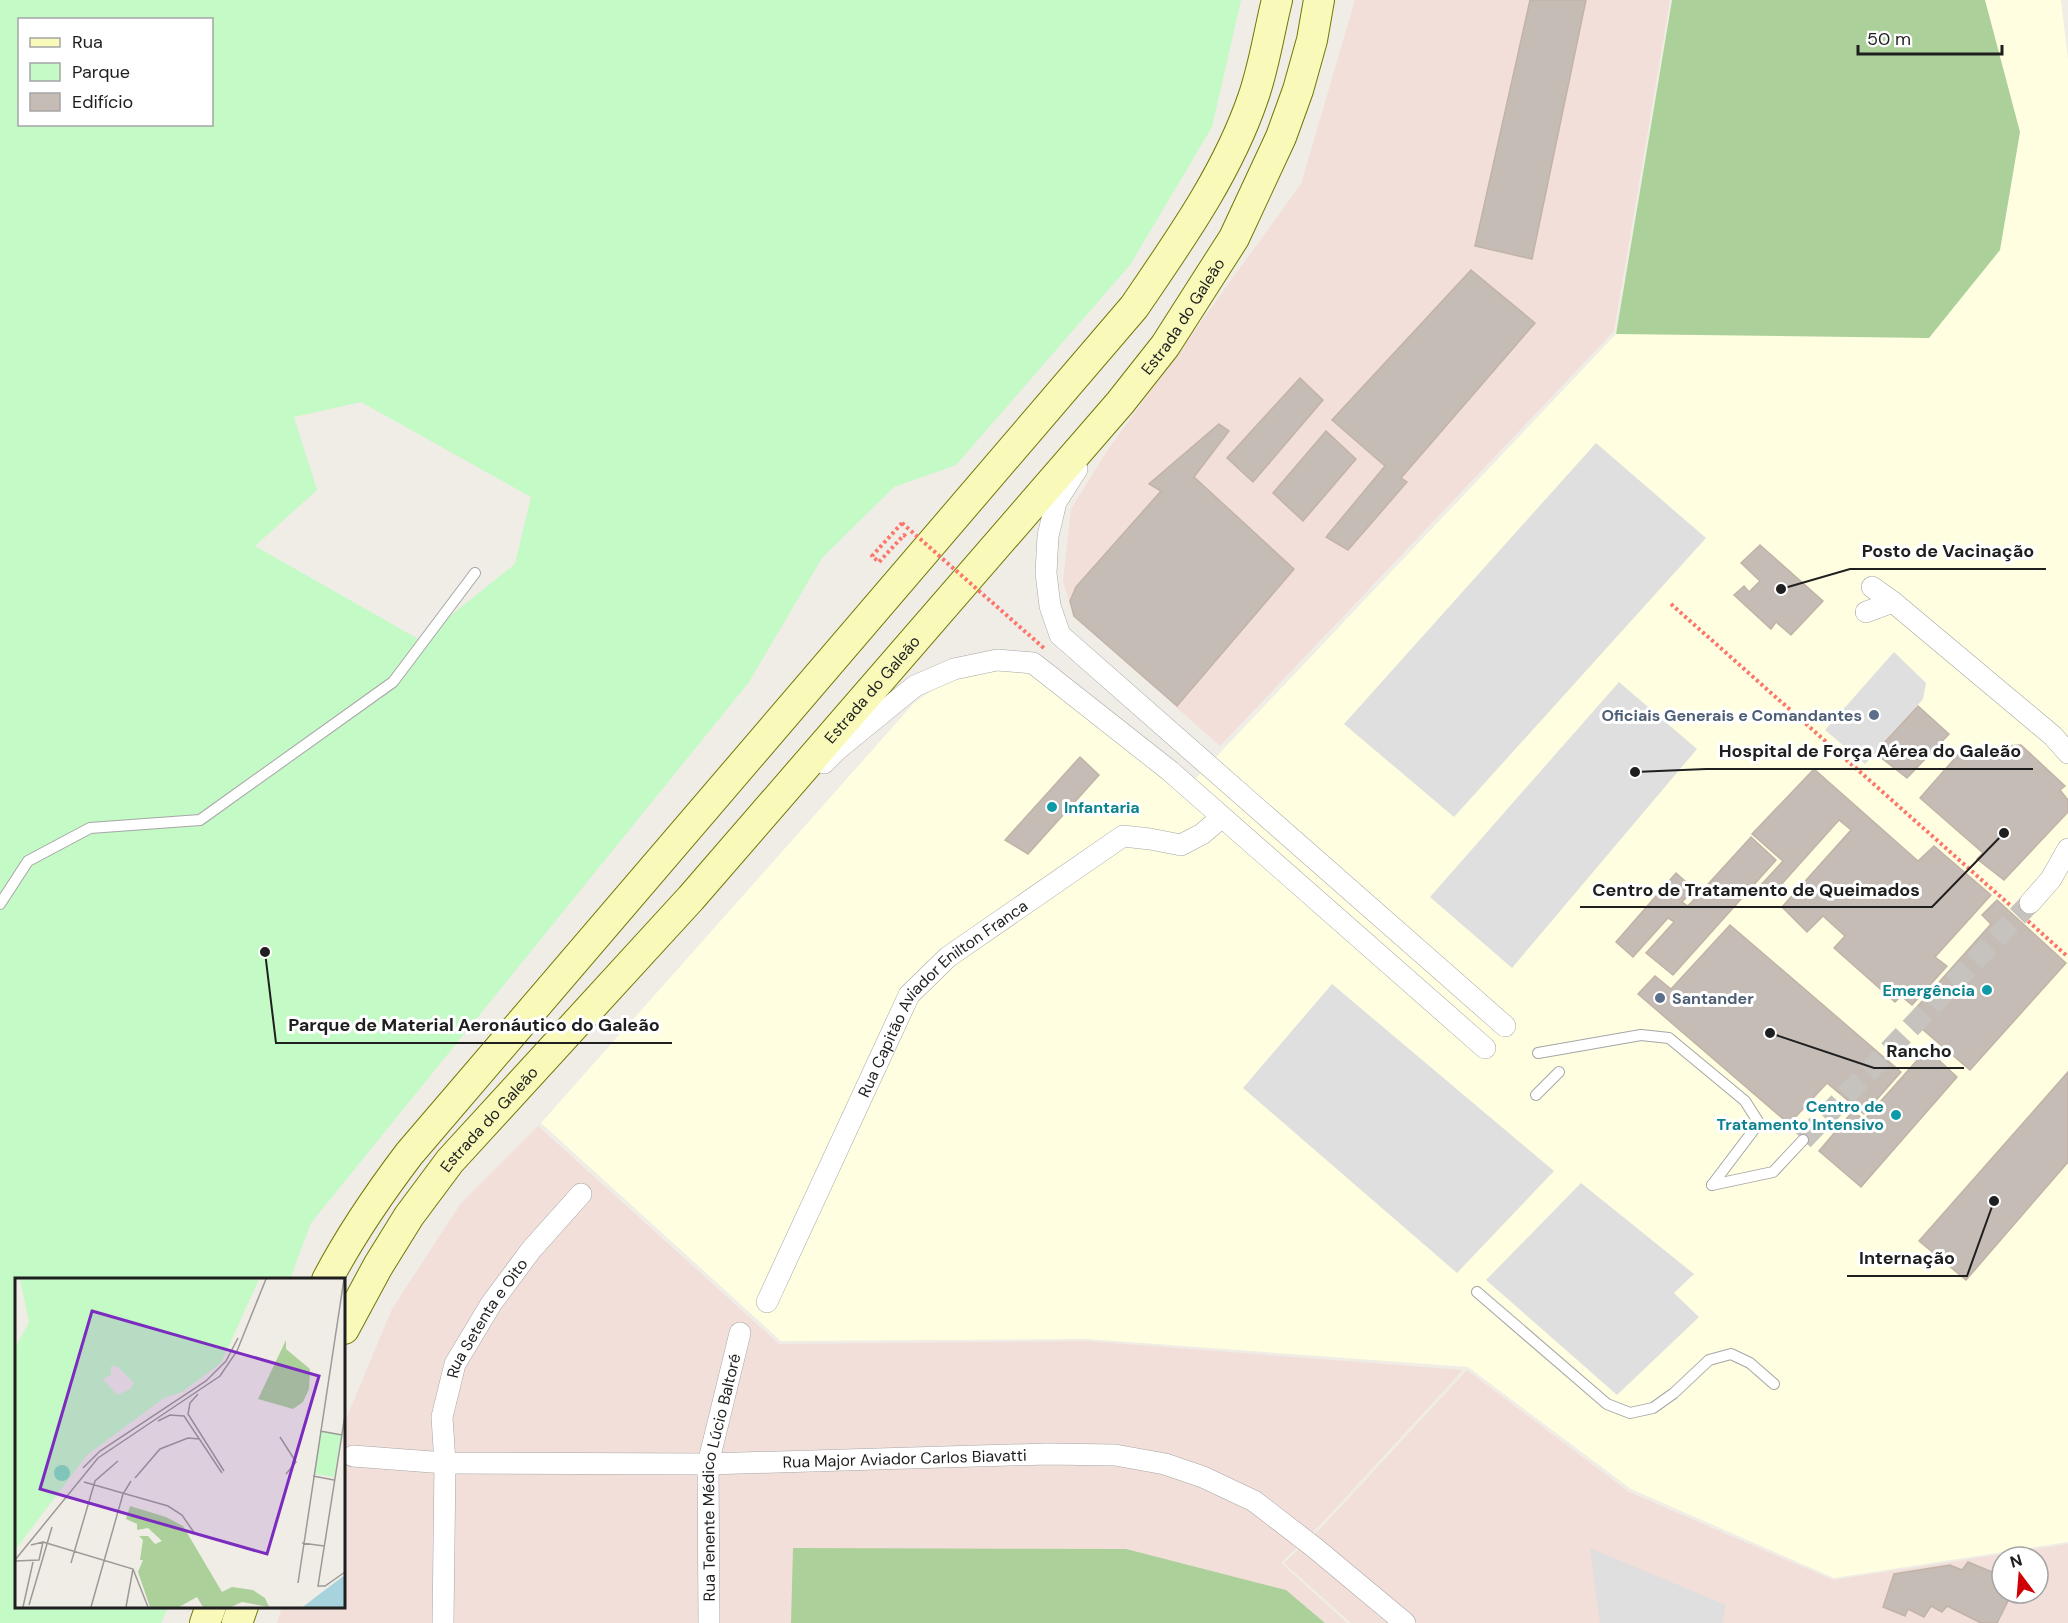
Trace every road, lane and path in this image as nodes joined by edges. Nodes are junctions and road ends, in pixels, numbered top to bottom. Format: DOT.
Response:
graph roads {
  1 [pos="1277,0"];
  2 [pos="1319,0"];
  3 [pos="1120,403"];
  4 [pos="904,535"];
  5 [pos="475,573"];
  6 [pos="1872,587"];
  7 [pos="1893,602"];
  8 [pos="1671,604"];
  9 [pos="1866,612"];
  10 [pos="1046,650"];
  11 [pos="2068,753"];
  12 [pos="1221,818"];
  13 [pos="2068,849"];
  14 [pos="691,897"];
  15 [pos="0,904"];
  16 [pos="2023,910"];
  17 [pos="2068,957"];
  18 [pos="1505,1026"];
  19 [pos="1485,1048"];
  20 [pos="1538,1053"];
  21 [pos="1559,1072"];
  22 [pos="1536,1095"];
  23 [pos="1803,1140"];
  24 [pos="581,1194"];
  25 [pos="328,1278"];
  26 [pos="1477,1292"];
  27 [pos="767,1302"];
  28 [pos="345,1327"];
  29 [pos="740,1333"];
  30 [pos="1774,1384"];
  31 [pos="353,1456"];
  32 [pos="445,1462"];
  33 [pos="708,1464"];
  34 [pos="210,1608"];
  35 [pos="242,1608"];
  36 [pos="205,1623"];
  37 [pos="237,1623"];
  38 [pos="443,1623"];
  39 [pos="709,1623"];
  40 [pos="1405,1623"];
  1 -- 25 [label="main road"];
  2 -- 3 [label="main road, Estrada do Galeão"];
  3 -- 14 [label="main road, Estrada do Galeão"];
  3 -- 18 [label="street"];
  4 -- 10 [label="path, bridge"];
  5 -- 15 [label="lane"];
  6 -- 7 [label="street"];
  7 -- 9 [label="street"];
  7 -- 11 [label="street"];
  8 -- 16 [label="path"];
  12 -- 14 [label="street"];
  12 -- 19 [label="street"];
  12 -- 27 [label="street, Rua Capitão Aviador Enilton Franca"];
  13 -- 16 [label="street"];
  14 -- 28 [label="main road, Estrada do Galeão"];
  16 -- 17 [label="path"];
  20 -- 23 [label="lane"];
  21 -- 22 [label="lane"];
  24 -- 32 [label="street, Rua Setenta e Oito"];
  26 -- 30 [label="lane"];
  29 -- 33 [label="street, Rua Tenente Médico Lúcio Baltoré"];
  31 -- 32 [label="street, Rua Major Aviador Carlos Biavatti"];
  32 -- 33 [label="street, Rua Major Aviador Carlos Biavatti"];
  32 -- 38 [label="street, Rua Setenta e Oito"];
  33 -- 39 [label="street, Rua Tenente Médico Lúcio Baltoré"];
  33 -- 40 [label="street, Rua Major Aviador Carlos Biavatti"];
  34 -- 36 [label="main road"];
  35 -- 37 [label="main road"];
}
